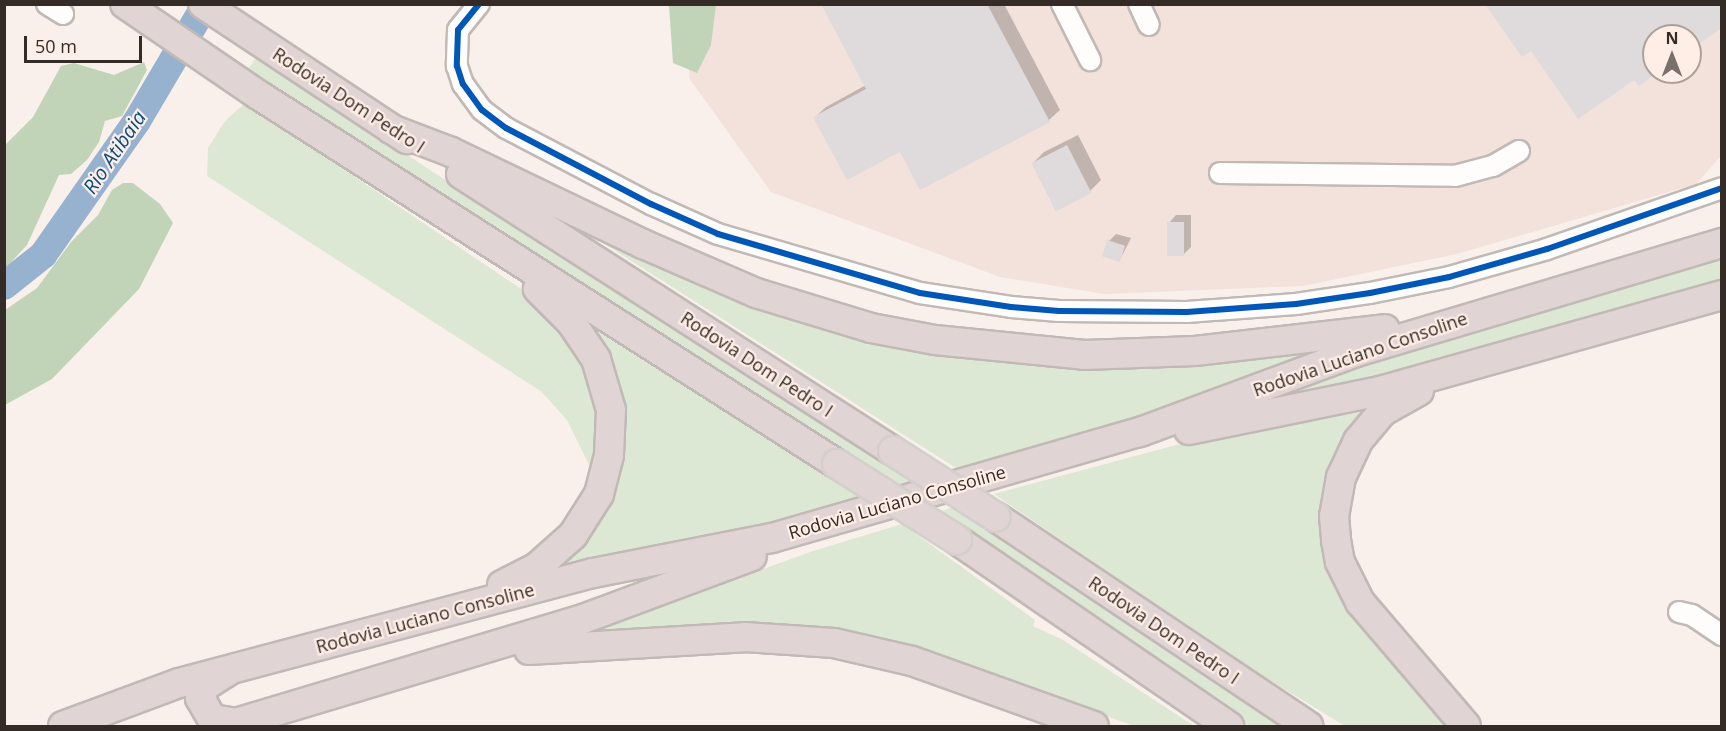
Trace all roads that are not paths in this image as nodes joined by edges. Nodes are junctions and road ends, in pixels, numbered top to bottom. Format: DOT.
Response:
graph roads {
  1 [pos="126,4"];
  2 [pos="203,4"];
  3 [pos="479,4"];
  4 [pos="1062,4"];
  5 [pos="1139,4"];
  6 [pos="1149,25"];
  7 [pos="1090,60"];
  8 [pos="391,129"];
  9 [pos="1519,151"];
  10 [pos="1220,173"];
  11 [pos="1722,188"];
  12 [pos="1722,243"];
  13 [pos="514,259"];
  14 [pos="1722,295"];
  15 [pos="1476,315"];
  16 [pos="1450,370"];
  17 [pos="453,610"];
  18 [pos="1679,612"];
  19 [pos="1722,635"];
  20 [pos="462,657"];
  21 [pos="229,671"];
  22 [pos="231,725"];
  23 [pos="63,726"];
  24 [pos="1094,726"];
  25 [pos="1229,726"];
  26 [pos="1308,726"];
  27 [pos="1466,726"];
  1 -- 13 [label="highway"];
  2 -- 8 [label="highway, Rodovia Dom Pedro I"];
  3 -- 11 [label="street"];
  4 -- 7 [label="street"];
  5 -- 6 [label="street"];
  8 -- 15 [label="highway"];
  8 -- 26 [label="highway, Rodovia Dom Pedro I, bridge"];
  9 -- 10 [label="street"];
  12 -- 15 [label="highway, Rodovia Luciano Consoline"];
  13 -- 17 [label="highway"];
  13 -- 25 [label="highway, bridge"];
  14 -- 16 [label="highway, Rodovia Luciano Consoline"];
  15 -- 17 [label="highway, Rodovia Luciano Consoline"];
  16 -- 20 [label="highway, Rodovia Luciano Consoline"];
  16 -- 27 [label="highway"];
  17 -- 21 [label="highway, Rodovia Luciano Consoline"];
  18 -- 19 [label="street"];
  20 -- 22 [label="highway, Rodovia Luciano Consoline"];
  20 -- 24 [label="highway"];
  21 -- 22 [label="highway"];
  21 -- 23 [label="highway, Rodovia Luciano Consoline"];
}
